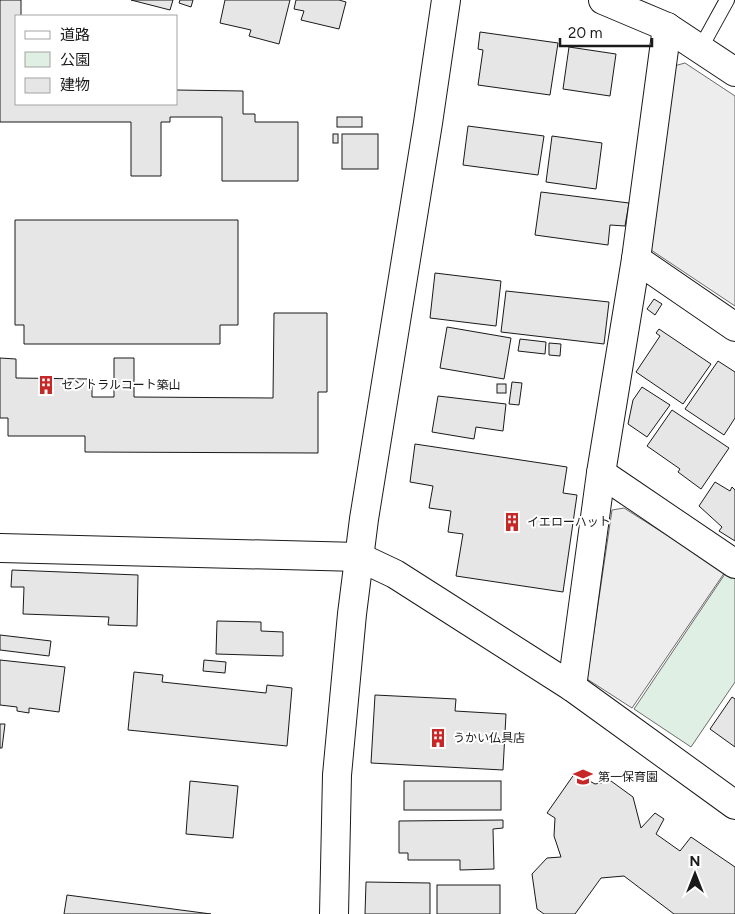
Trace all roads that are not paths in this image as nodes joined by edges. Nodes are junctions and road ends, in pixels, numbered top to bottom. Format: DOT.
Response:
graph roads {
  1 [pos="446,0"];
  2 [pos="727,0"];
  3 [pos="615,2"];
  4 [pos="668,27"];
  5 [pos="700,48"];
  6 [pos="735,72"];
  7 [pos="636,259"];
  8 [pos="735,326"];
  9 [pos="601,473"];
  10 [pos="0,548"];
  11 [pos="359,557"];
  12 [pos="735,564"];
  13 [pos="572,686"];
  14 [pos="735,805"];
  15 [pos="334,914"];
  1 -- 11 [label="street"];
  2 -- 5 [label="lane"];
  3 -- 4 [label="street"];
  4 -- 5 [label="street"];
  4 -- 7 [label="street"];
  5 -- 6 [label="street"];
  7 -- 8 [label="street"];
  7 -- 9 [label="street"];
  9 -- 12 [label="street"];
  9 -- 13 [label="street"];
  10 -- 11 [label="street"];
  11 -- 13 [label="street"];
  11 -- 15 [label="street"];
  13 -- 14 [label="street"];
}
